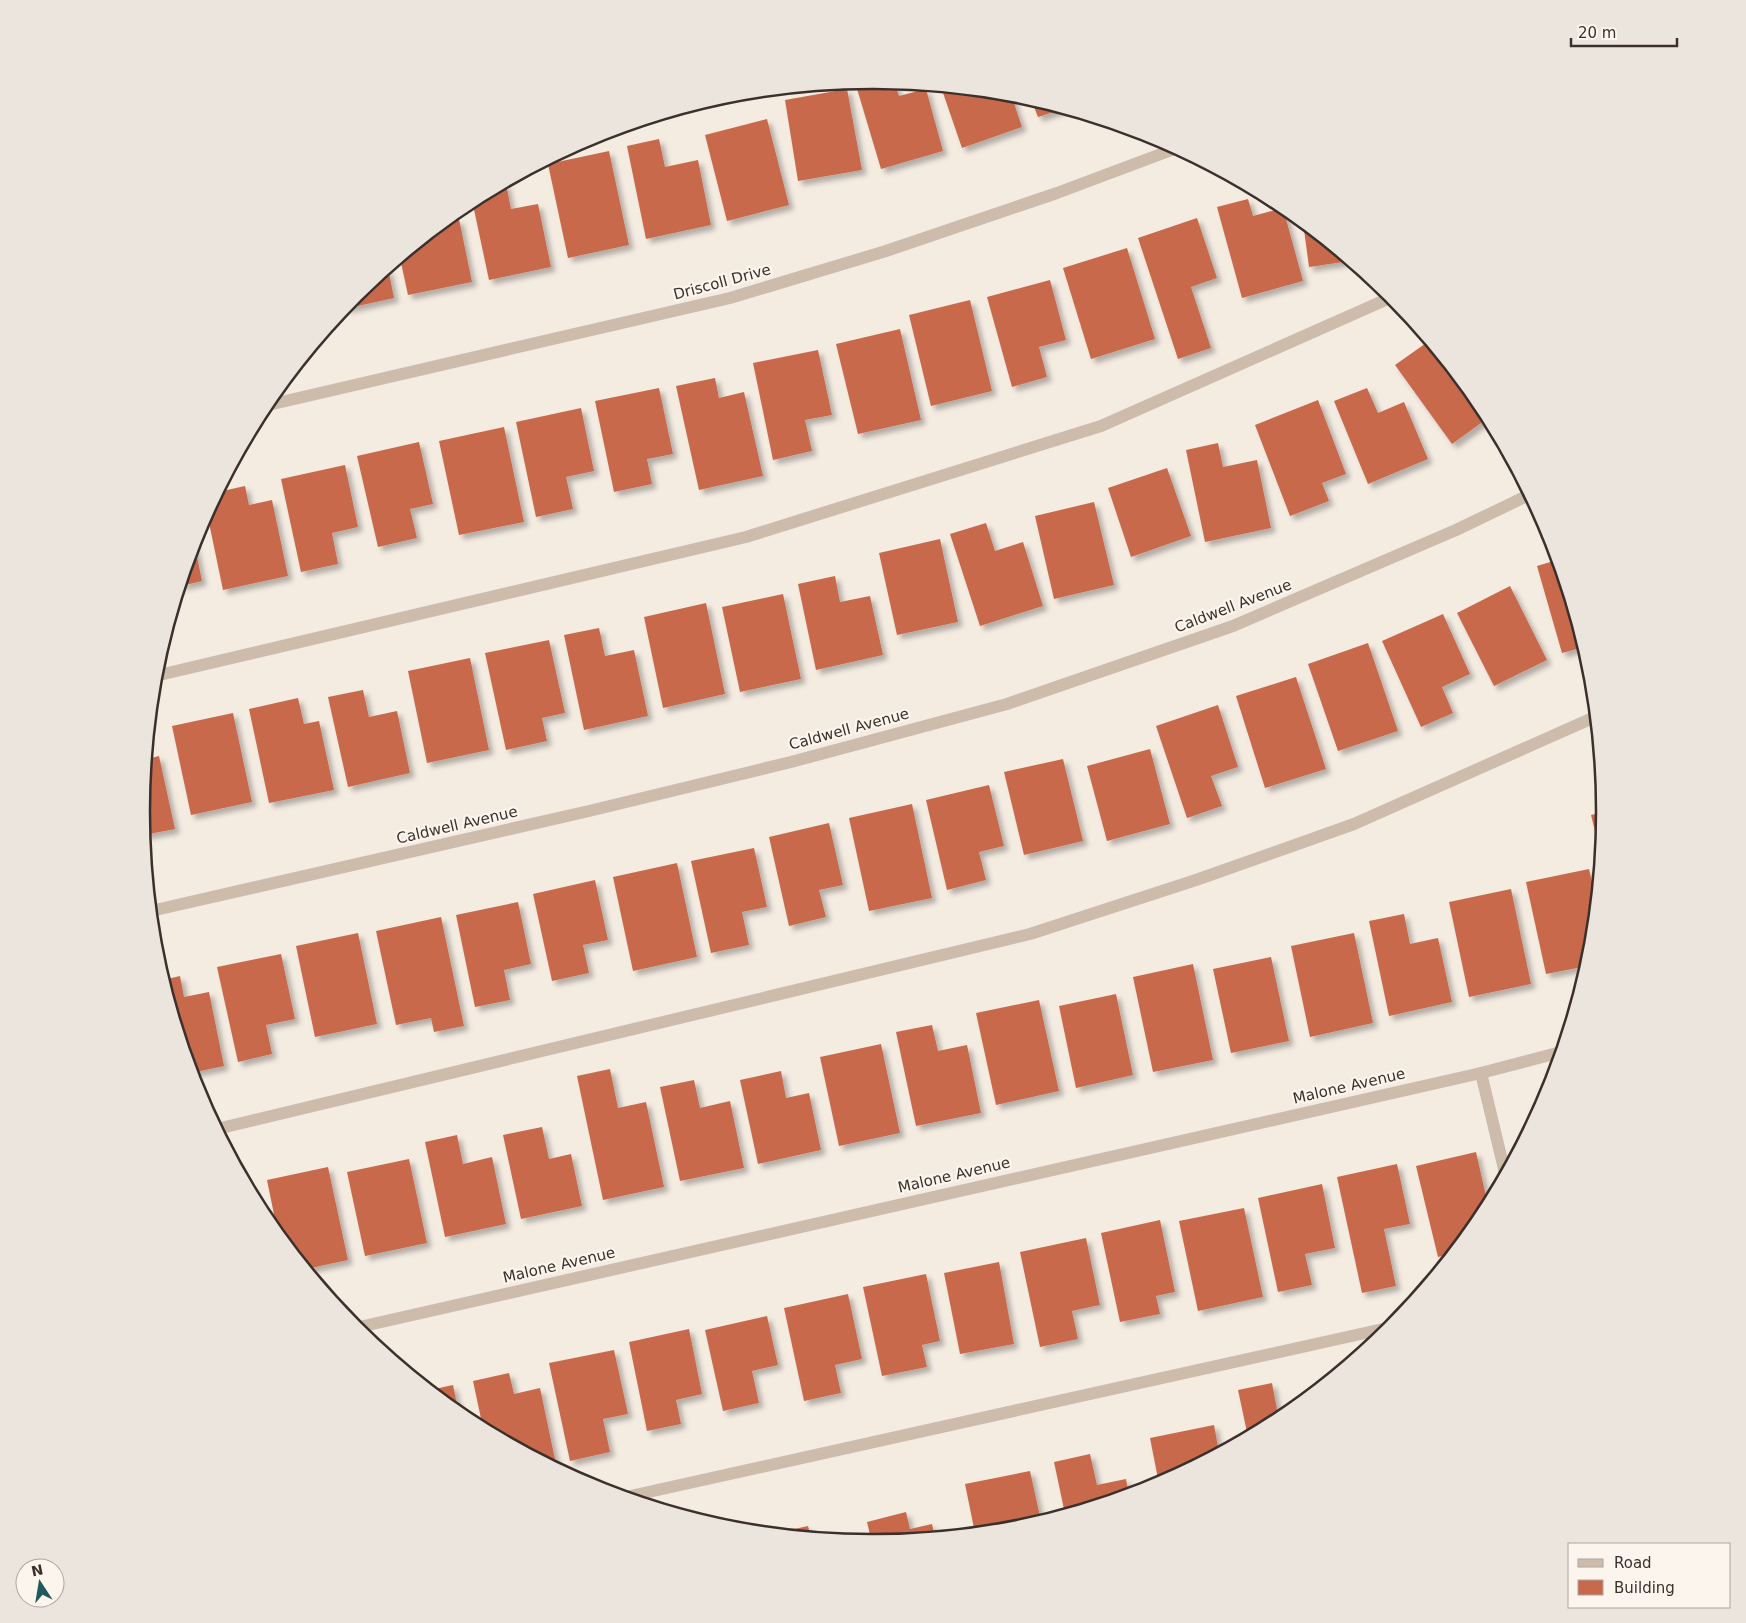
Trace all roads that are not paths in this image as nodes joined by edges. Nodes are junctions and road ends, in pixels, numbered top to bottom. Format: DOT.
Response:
graph roads {
  1 [pos="1167,152"];
  2 [pos="1384,300"];
  3 [pos="277,403"];
  4 [pos="1524,498"];
  5 [pos="163,674"];
  6 [pos="1590,719"];
  7 [pos="157,910"];
  8 [pos="1553,1054"];
  9 [pos="1481,1072"];
  10 [pos="223,1127"];
  11 [pos="1503,1165"];
  12 [pos="365,1326"];
  13 [pos="1376,1331"];
  14 [pos="637,1495"];
  1 -- 3 [label="street, Driscoll Drive"];
  2 -- 5 [label="street"];
  4 -- 7 [label="street, Caldwell Avenue"];
  6 -- 10 [label="street"];
  8 -- 9 [label="street, Malone Avenue"];
  9 -- 11 [label="street"];
  9 -- 12 [label="street, Malone Avenue"];
  13 -- 14 [label="street"];
}
